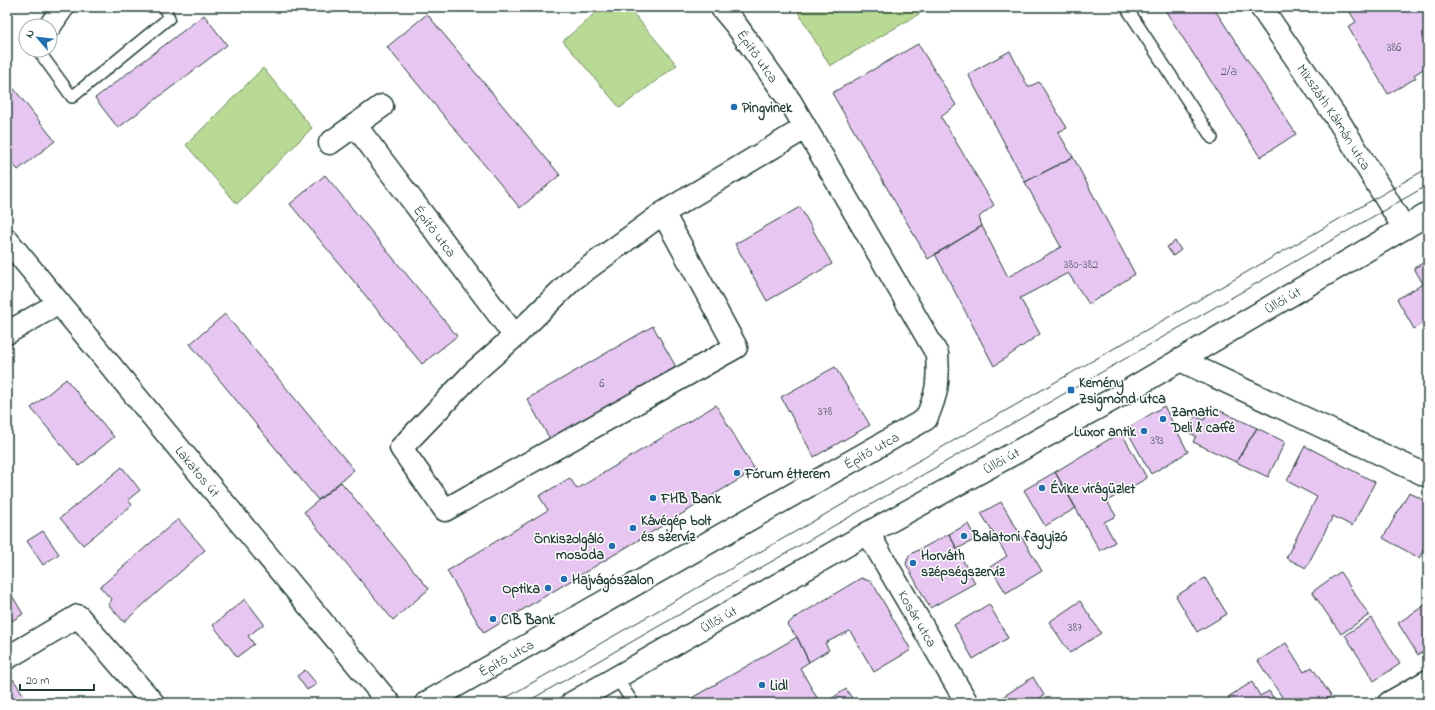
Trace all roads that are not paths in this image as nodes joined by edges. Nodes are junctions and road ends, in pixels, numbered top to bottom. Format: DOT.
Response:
graph roads {
  1 [pos="63,7"];
  2 [pos="164,7"];
  3 [pos="721,7"];
  4 [pos="1126,7"];
  5 [pos="1261,7"];
  6 [pos="55,18"];
  7 [pos="44,58"];
  8 [pos="382,106"];
  9 [pos="355,125"];
  10 [pos="805,128"];
  11 [pos="1212,138"];
  12 [pos="330,143"];
  13 [pos="663,213"];
  14 [pos="1428,214"];
  15 [pos="1404,228"];
  16 [pos="7,240"];
  17 [pos="59,303"];
  18 [pos="7,334"];
  19 [pos="515,336"];
  20 [pos="1180,360"];
  21 [pos="1428,476"];
  22 [pos="868,533"];
  23 [pos="7,658"];
  24 [pos="616,677"];
  25 [pos="1428,681"];
  26 [pos="153,703"];
  27 [pos="389,703"];
  28 [pos="426,703"];
  29 [pos="572,703"];
  30 [pos="633,703"];
  31 [pos="967,703"];
  32 [pos="1389,703"];
  1 -- 6 [label="street"];
  2 -- 7 [label="lane"];
  3 -- 10 [label="street, Építő utca"];
  4 -- 11 [label="lane"];
  5 -- 15 [label="street, Mikszáth Kálmán utca"];
  8 -- 9 [label="street"];
  9 -- 12 [label="street"];
  9 -- 19 [label="street, Építő utca"];
  10 -- 13 [label="street"];
  10 -- 28 [label="street, Építő utca"];
  13 -- 19 [label="street"];
  13 -- 19 [label="street"];
  14 -- 15 [label="street, Üllői út"];
  15 -- 20 [label="street, Üllői út"];
  16 -- 17 [label="street, Lakatos út"];
  17 -- 18 [label="street"];
  17 -- 27 [label="street, Lakatos út"];
  20 -- 21 [label="street"];
  20 -- 22 [label="street, Üllői út"];
  22 -- 24 [label="street, Üllői út"];
  22 -- 31 [label="street, Kosár utca"];
  23 -- 26 [label="street"];
  24 -- 29 [label="street, Üllői út"];
  24 -- 30 [label="lane"];
  25 -- 32 [label="street"];
}
